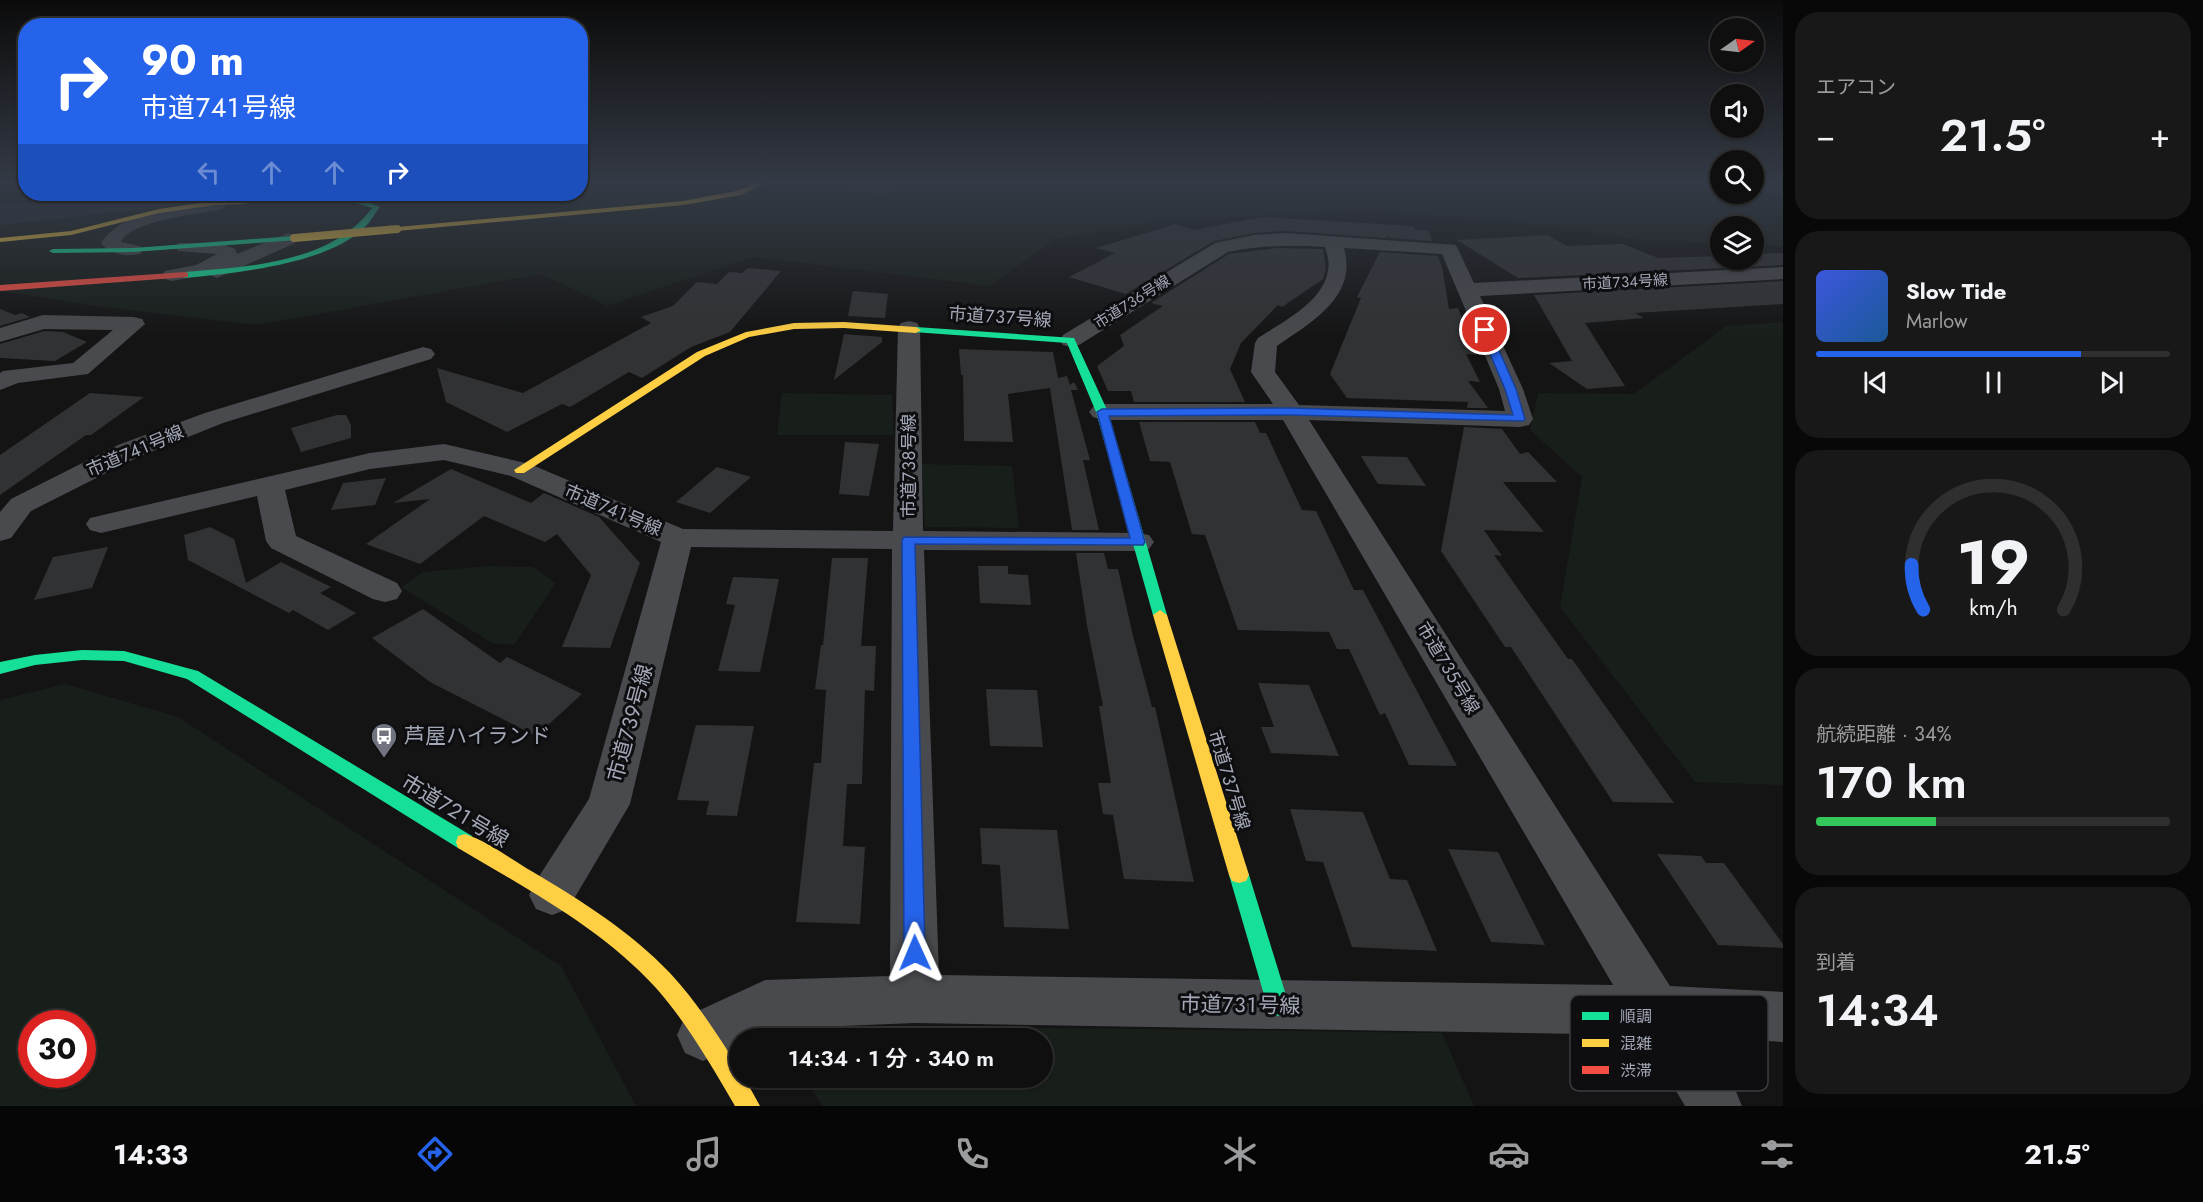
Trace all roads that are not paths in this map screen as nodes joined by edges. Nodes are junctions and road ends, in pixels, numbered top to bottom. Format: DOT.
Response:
graph roads {
  1 [pos="44,236"];
  2 [pos="114,236"];
  3 [pos="319,236"];
  4 [pos="347,236"];
  5 [pos="291,238"];
  6 [pos="0,240"];
  7 [pos="1333,241"];
  8 [pos="185,247"];
  9 [pos="0,250"];
  10 [pos="133,250"];
  11 [pos="217,272"];
  12 [pos="1783,273"];
  13 [pos="172,275"];
  14 [pos="0,288"];
  15 [pos="1468,290"];
  16 [pos="909,328"];
  17 [pos="0,335"];
  18 [pos="1071,340"];
  19 [pos="423,354"];
  20 [pos="0,383"];
  21 [pos="1102,412"];
  22 [pos="1291,412"];
  23 [pos="520,470"];
  24 [pos="269,485"];
  25 [pos="101,524"];
  26 [pos="0,532"];
  27 [pos="678,538"];
  28 [pos="908,540"];
  29 [pos="1138,542"];
  30 [pos="385,591"];
  31 [pos="0,668"];
  32 [pos="552,895"];
  33 [pos="1648,995"];
  34 [pos="915,999"];
  35 [pos="1278,1005"];
  36 [pos="1570,1009"];
  37 [pos="1768,1016"];
  38 [pos="1783,1017"];
  39 [pos="703,1035"];
  40 [pos="1706,1091"];
  41 [pos="748,1106"];
  42 [pos="1715,1106"];
  1 -- 6 [label="street"];
  2 -- 10 [label="street"];
  3 -- 5 [label="street, bridge"];
  4 -- 11 [label="street"];
  5 -- 8 [label="street"];
  5 -- 11 [label="street"];
  7 -- 15 [label="street, 市道７３６号線"];
  7 -- 18 [label="street, 市道７３６号線"];
  7 -- 22 [label="street, 市道７３５号線"];
  8 -- 10 [label="street"];
  8 -- 13 [label="street"];
  9 -- 10 [label="street"];
  11 -- 13 [label="street"];
  12 -- 15 [label="street, 市道７３４号線"];
  13 -- 14 [label="street"];
  15 -- 22 [label="street, 市道７３６号線"];
  16 -- 18 [label="street, 市道７３７号線"];
  16 -- 23 [label="street, 市道７３７号線"];
  16 -- 28 [label="street, 市道７３８号線"];
  17 -- 20 [label="street"];
  18 -- 21 [label="street, 市道７３７号線"];
  19 -- 26 [label="street, 市道７４１号線"];
  21 -- 22 [label="street, 市道７３６号線"];
  21 -- 29 [label="street, 市道７３７号線"];
  22 -- 33 [label="street, 市道７３５号線"];
  23 -- 24 [label="street, 市道７４１号線"];
  23 -- 27 [label="street, 市道７４１号線"];
  24 -- 25 [label="street, 市道７４１号線"];
  24 -- 30 [label="street"];
  27 -- 28 [label="street, 市道７４１号線"];
  27 -- 32 [label="street, 市道７３９号線"];
  28 -- 29 [label="street, 市道７４１号線"];
  28 -- 34 [label="street, 市道７３８号線"];
  29 -- 35 [label="street, 市道７３７号線"];
  31 -- 32 [label="street, 市道７２１号線"];
  32 -- 39 [label="street, 市道７２１号線"];
  34 -- 35 [label="street, 市道７３１号線"];
  34 -- 39 [label="street, 市道７３１号線"];
  35 -- 36 [label="street, 市道７３１号線"];
  37 -- 38 [label="street, 市道７３１号線"];
  39 -- 41 [label="street, 市道７２１号線"];
  40 -- 42 [label="street, 市道７３５号線"];
}
